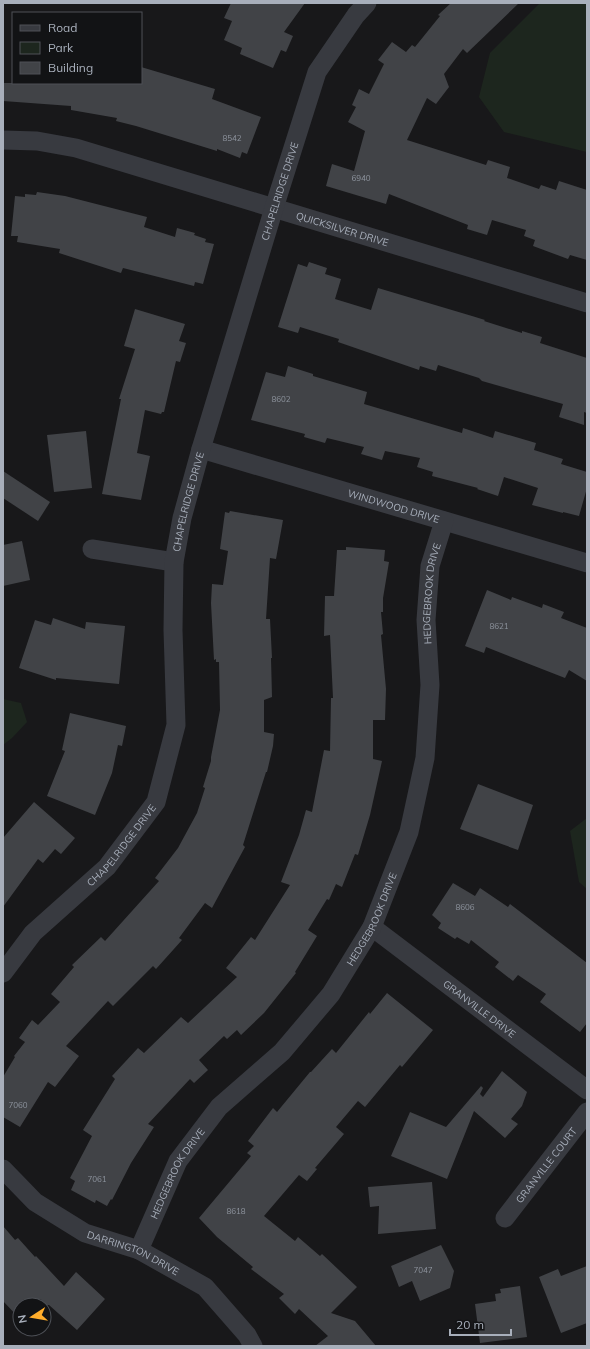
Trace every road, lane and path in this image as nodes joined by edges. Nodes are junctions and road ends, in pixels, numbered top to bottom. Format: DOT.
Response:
graph roads {
  1 [pos="367,3"];
  2 [pos="3,140"];
  3 [pos="274,208"];
  4 [pos="587,303"];
  5 [pos="201,449"];
  6 [pos="444,521"];
  7 [pos="92,549"];
  8 [pos="174,562"];
  9 [pos="587,563"];
  10 [pos="372,927"];
  11 [pos="3,973"];
  12 [pos="587,1090"];
  13 [pos="587,1112"];
  14 [pos="3,1169"];
  15 [pos="505,1218"];
  16 [pos="139,1250"];
  17 [pos="253,1346"];
  1 -- 3 [label="street, CHAPELRIDGE DRIVE"];
  2 -- 3 [label="street, QUICKSILVER DRIVE"];
  3 -- 4 [label="street, QUICKSILVER DRIVE"];
  3 -- 5 [label="street, CHAPELRIDGE DRIVE"];
  5 -- 6 [label="street, WINDWOOD DRIVE"];
  5 -- 8 [label="street, CHAPELRIDGE DRIVE"];
  6 -- 9 [label="street, WINDWOOD DRIVE"];
  6 -- 10 [label="street, HEDGEBROOK DRIVE"];
  7 -- 8 [label="street"];
  8 -- 11 [label="street, CHAPELRIDGE DRIVE"];
  10 -- 12 [label="street, GRANVILLE DRIVE"];
  10 -- 16 [label="street, HEDGEBROOK DRIVE"];
  13 -- 15 [label="street, GRANVILLE COURT"];
  14 -- 16 [label="street, DARRINGTON DRIVE"];
  16 -- 17 [label="street, DARRINGTON DRIVE"];
}
